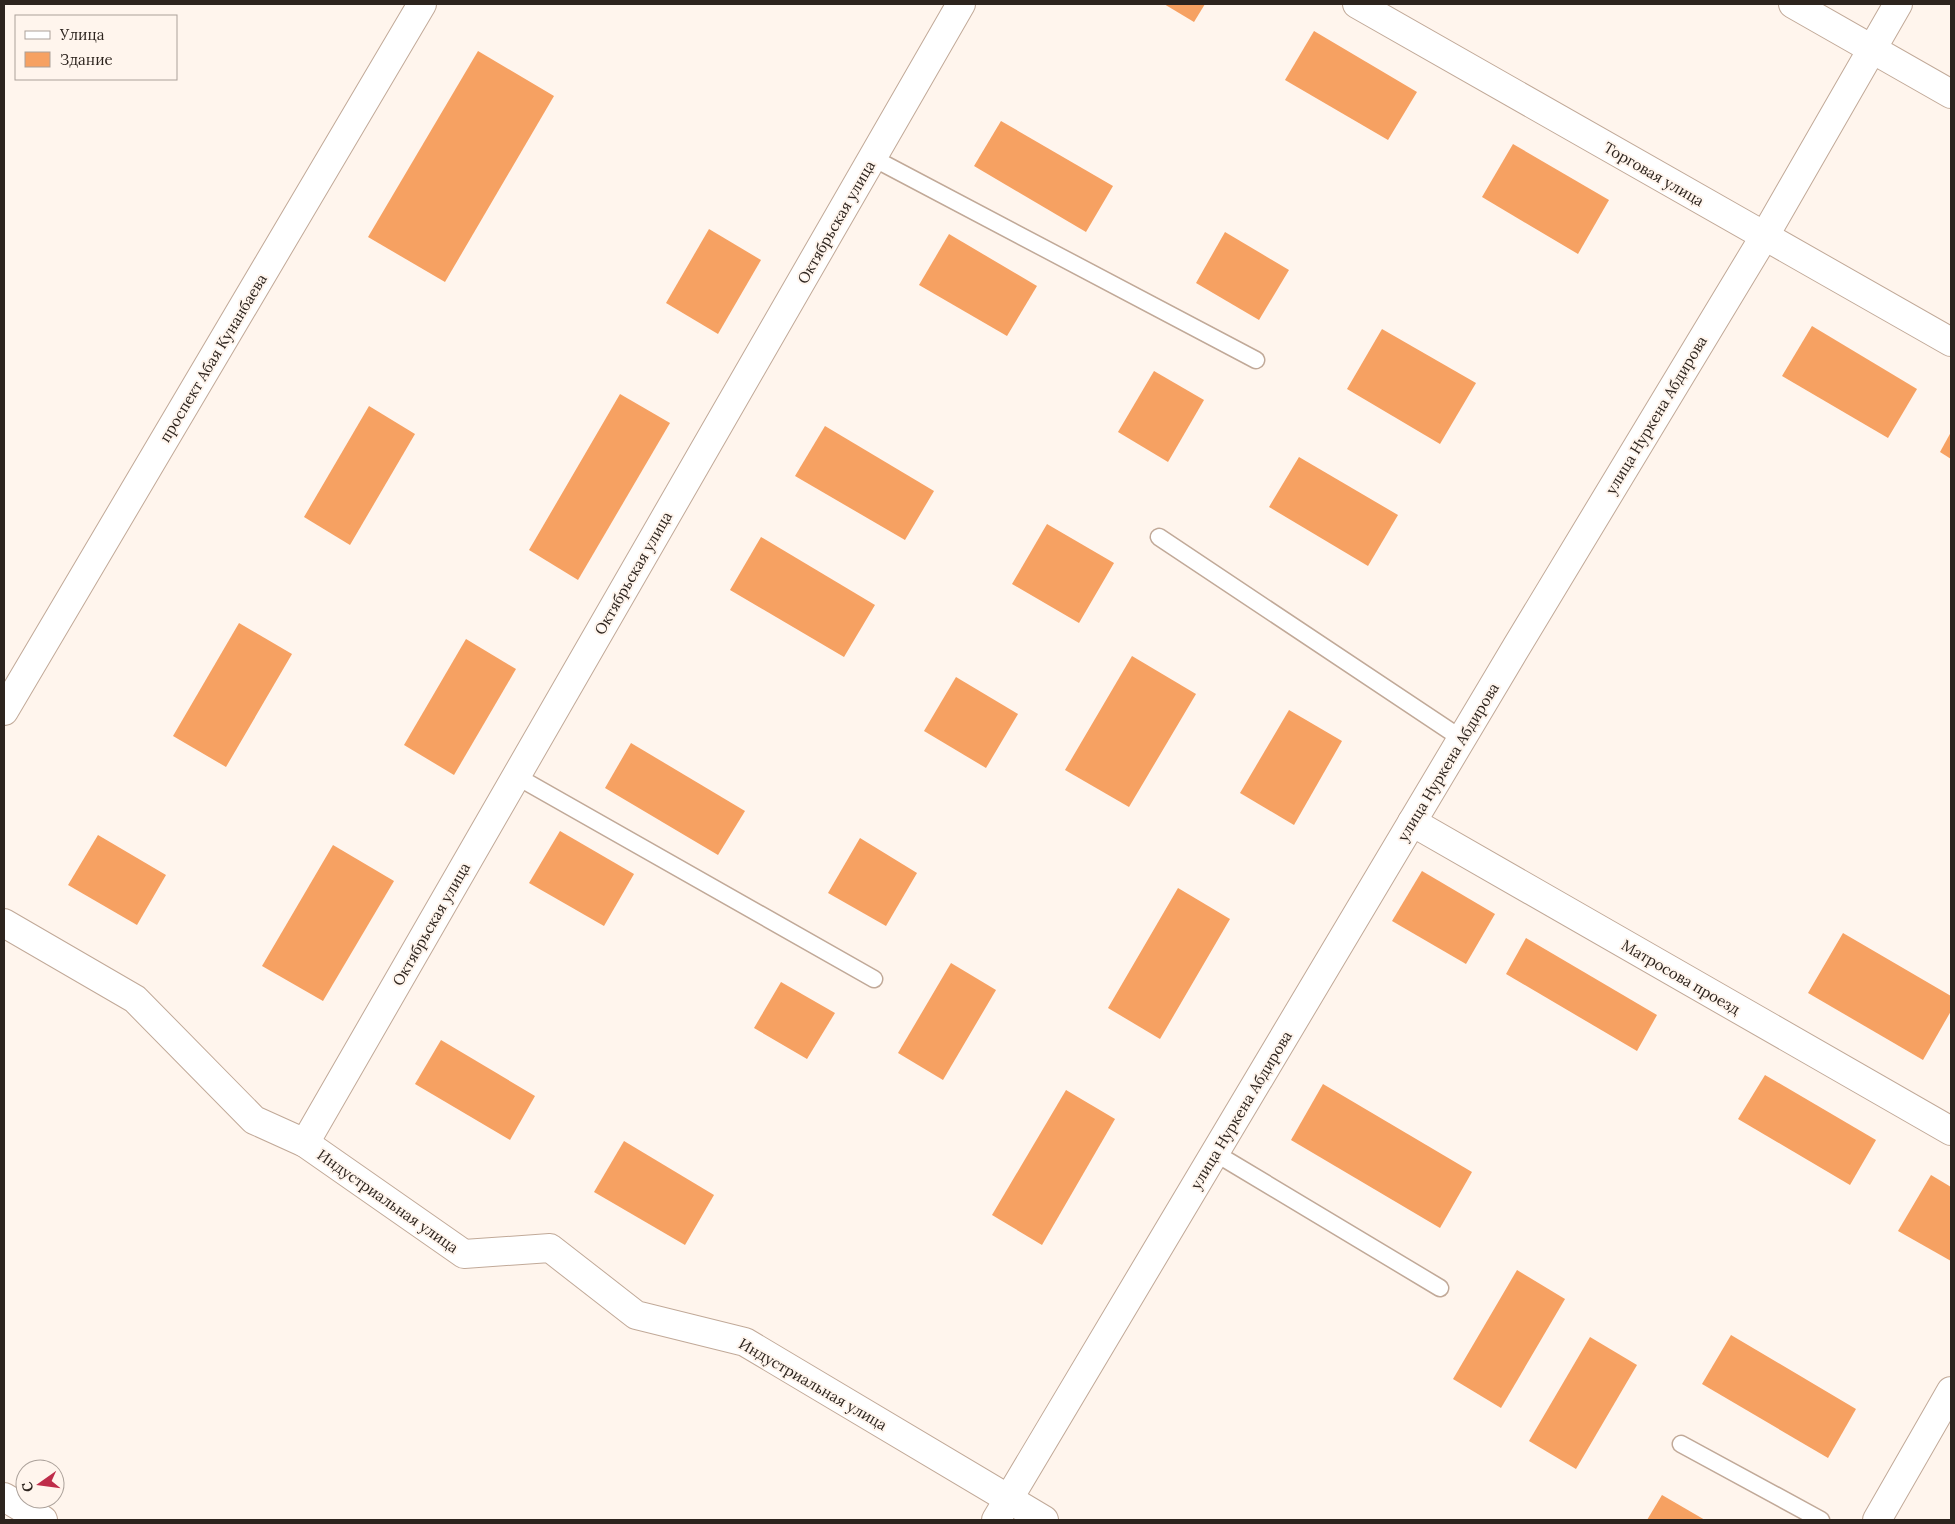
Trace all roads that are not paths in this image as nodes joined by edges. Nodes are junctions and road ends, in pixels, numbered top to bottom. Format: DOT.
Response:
graph roads {
  1 [pos="422,4"];
  2 [pos="961,4"];
  3 [pos="1357,4"];
  4 [pos="1793,4"];
  5 [pos="1898,4"];
  6 [pos="1871,50"];
  7 [pos="1951,94"];
  8 [pos="873,158"];
  9 [pos="1764,237"];
  10 [pos="1951,342"];
  11 [pos="1256,360"];
  12 [pos="1159,537"];
  13 [pos="4,711"];
  14 [pos="1462,739"];
  15 [pos="516,776"];
  16 [pos="1412,822"];
  17 [pos="4,923"];
  18 [pos="874,979"];
  19 [pos="1951,1131"];
  20 [pos="305,1143"];
  21 [pos="1215,1153"];
  22 [pos="1440,1288"];
  23 [pos="1951,1391"];
  24 [pos="1681,1444"];
  25 [pos="4,1497"];
  26 [pos="1003,1510"];
  27 [pos="43,1520"];
  28 [pos="1044,1520"];
  29 [pos="1821,1520"];
  30 [pos="1877,1520"];
  1 -- 13 [label="street, проспект Абая Кунанбаева"];
  2 -- 8 [label="street, Октябрьская улица"];
  3 -- 9 [label="street, Торговая улица"];
  4 -- 6 [label="street"];
  5 -- 6 [label="street, улица Нуркена Абдирова"];
  6 -- 7 [label="street"];
  6 -- 9 [label="street, улица Нуркена Абдирова"];
  8 -- 11 [label="lane"];
  8 -- 15 [label="street, Октябрьская улица"];
  9 -- 10 [label="street, Торговая улица"];
  9 -- 14 [label="street, улица Нуркена Абдирова"];
  12 -- 14 [label="lane"];
  14 -- 16 [label="street, улица Нуркена Абдирова"];
  15 -- 18 [label="lane"];
  15 -- 20 [label="street, Октябрьская улица"];
  16 -- 19 [label="street, Матросова проезд"];
  16 -- 21 [label="street, улица Нуркена Абдирова"];
  17 -- 20 [label="street, Индустриальная улица"];
  20 -- 26 [label="street, Индустриальная улица"];
  21 -- 22 [label="lane"];
  21 -- 26 [label="street, улица Нуркена Абдирова"];
  23 -- 30 [label="street"];
  24 -- 29 [label="lane"];
  25 -- 27 [label="street"];
  26 -- 28 [label="street, Индустриальная улица"];
}
